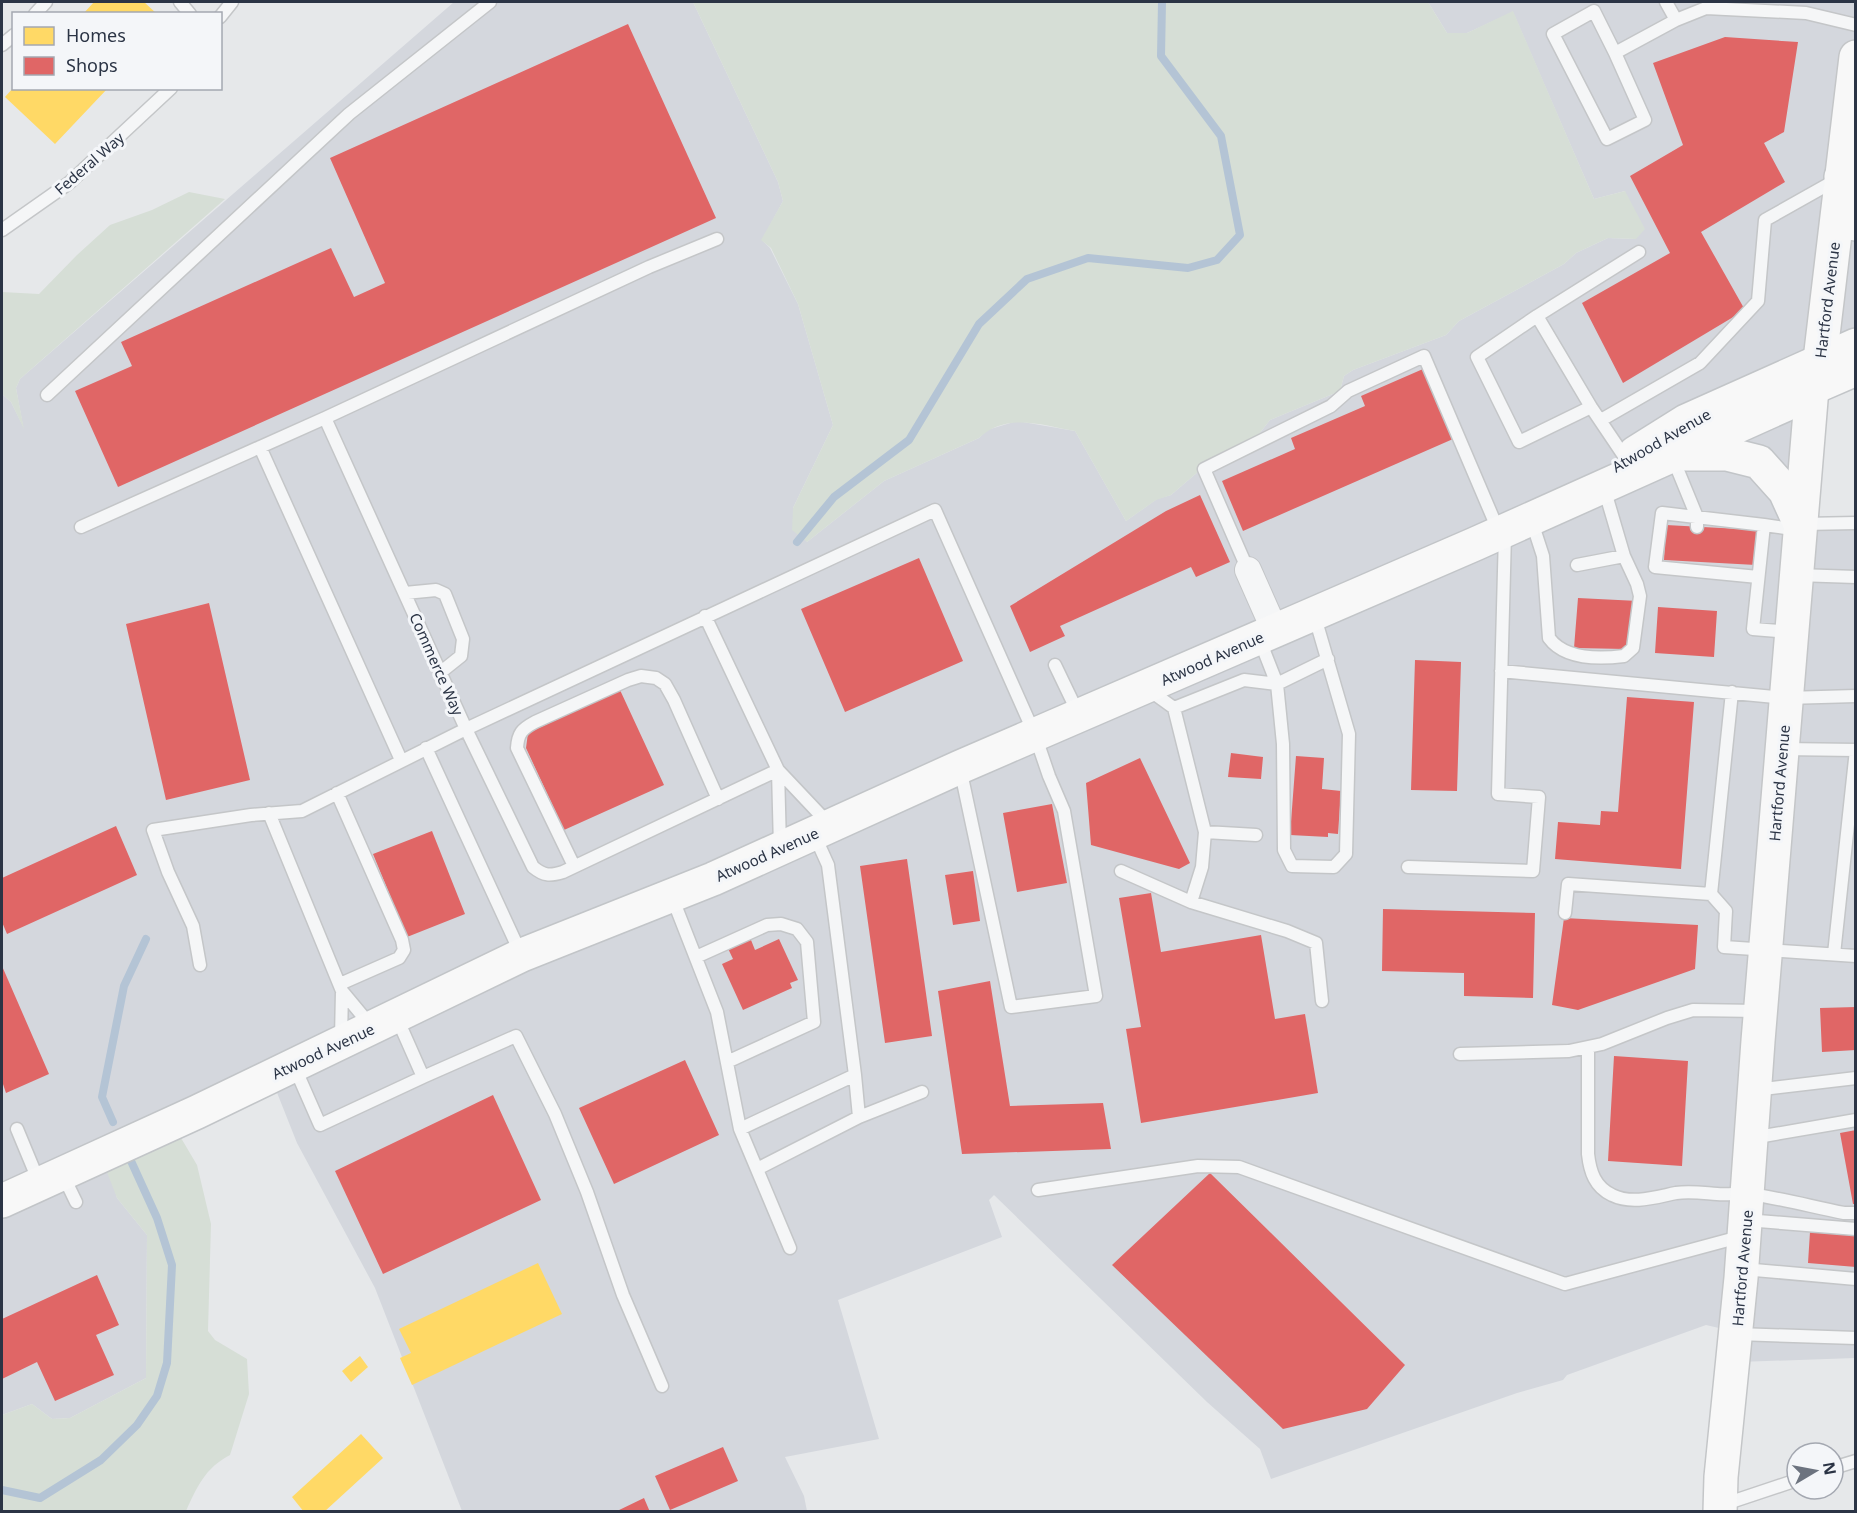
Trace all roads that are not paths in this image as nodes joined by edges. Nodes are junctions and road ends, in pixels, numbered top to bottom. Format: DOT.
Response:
graph roads {
  1 [pos="232,2"];
  2 [pos="490,2"];
  3 [pos="1666,2"];
  4 [pos="1709,5"];
  5 [pos="222,14"];
  6 [pos="1676,20"];
  7 [pos="1856,25"];
  8 [pos="1615,53"];
  9 [pos="1856,57"];
  10 [pos="169,90"];
  11 [pos="1854,91"];
  12 [pos="1849,177"];
  13 [pos="1856,224"];
  14 [pos="2,230"];
  15 [pos="717,239"];
  16 [pos="1639,252"];
  17 [pos="1537,316"];
  18 [pos="1856,345"];
  19 [pos="1856,369"];
  20 [pos="1816,374"];
  21 [pos="47,396"];
  22 [pos="1591,407"];
  23 [pos="325,418"];
  24 [pos="1601,420"];
  25 [pos="260,447"];
  26 [pos="1673,454"];
  27 [pos="1626,459"];
  28 [pos="1603,486"];
  29 [pos="1697,522"];
  30 [pos="1856,523"];
  31 [pos="1518,524"];
  32 [pos="1764,525"];
  33 [pos="81,527"];
  34 [pos="1800,527"];
  35 [pos="1624,556"];
  36 [pos="1576,565"];
  37 [pos="1248,570"];
  38 [pos="1796,575"];
  39 [pos="1758,577"];
  40 [pos="1856,577"];
  41 [pos="405,593"];
  42 [pos="1314,613"];
  43 [pos="705,616"];
  44 [pos="1792,632"];
  45 [pos="1267,634"];
  46 [pos="1328,659"];
  47 [pos="1055,665"];
  48 [pos="1502,671"];
  49 [pos="441,672"];
  50 [pos="1277,684"];
  51 [pos="1145,687"];
  52 [pos="1732,692"];
  53 [pos="1856,696"];
  54 [pos="1786,698"];
  55 [pos="1174,708"];
  56 [pos="1079,716"];
  57 [pos="466,729"];
  58 [pos="1035,735"];
  59 [pos="426,748"];
  60 [pos="1782,749"];
  61 [pos="1856,750"];
  62 [pos="401,760"];
  63 [pos="960,767"];
  64 [pos="778,770"];
  65 [pos="337,793"];
  66 [pos="718,799"];
  67 [pos="269,813"];
  68 [pos="822,830"];
  69 [pos="1205,832"];
  70 [pos="1256,835"];
  71 [pos="780,848"];
  72 [pos="574,867"];
  73 [pos="1408,867"];
  74 [pos="1122,872"];
  75 [pos="1711,894"];
  76 [pos="672,897"];
  77 [pos="1191,902"];
  78 [pos="1565,913"];
  79 [pos="1766,949"];
  80 [pos="1834,954"];
  81 [pos="522,955"];
  82 [pos="1856,956"];
  83 [pos="696,957"];
  84 [pos="200,965"];
  85 [pos="341,988"];
  86 [pos="1322,1001"];
  87 [pos="1760,1011"];
  88 [pos="384,1022"];
  89 [pos="341,1041"];
  90 [pos="1588,1048"];
  91 [pos="1460,1054"];
  92 [pos="727,1062"];
  93 [pos="293,1065"];
  94 [pos="855,1075"];
  95 [pos="423,1077"];
  96 [pos="1856,1078"];
  97 [pos="1755,1090"];
  98 [pos="922,1092"];
  99 [pos="859,1117"];
  100 [pos="1856,1120"];
  101 [pos="740,1129"];
  102 [pos="17,1130"];
  103 [pos="1751,1138"];
  104 [pos="756,1169"];
  105 [pos="59,1186"];
  106 [pos="1038,1190"];
  107 [pos="2,1201"];
  108 [pos="1856,1213"];
  109 [pos="1746,1217"];
  110 [pos="1856,1229"];
  111 [pos="790,1248"];
  112 [pos="1742,1269"];
  113 [pos="1856,1279"];
  114 [pos="1736,1334"];
  115 [pos="1856,1338"];
  116 [pos="662,1386"];
  117 [pos="1785,1484"];
  118 [pos="1720,1508"];
  1 -- 5 [label="lane"];
  2 -- 21 [label="lane"];
  3 -- 6 [label="lane"];
  4 -- 6 [label="lane"];
  4 -- 7 [label="lane"];
  6 -- 8 [label="lane"];
  8 -- 8 [label="lane"];
  9 -- 11 [label="main road, Hartford Avenue"];
  10 -- 14 [label="lane, Federal Way"];
  11 -- 12 [label="main road, Hartford Avenue"];
  12 -- 13 [label="main road"];
  12 -- 20 [label="main road, Hartford Avenue"];
  12 -- 24 [label="lane"];
  15 -- 23 [label="lane"];
  16 -- 17 [label="lane"];
  17 -- 22 [label="lane"];
  17 -- 22 [label="lane"];
  18 -- 20 [label="main road, Atwood Avenue"];
  19 -- 20 [label="main road, Atwood Avenue"];
  20 -- 26 [label="main road, Atwood Avenue"];
  20 -- 27 [label="main road, Atwood Avenue"];
  20 -- 34 [label="main road, Hartford Avenue"];
  22 -- 24 [label="lane"];
  23 -- 25 [label="lane"];
  23 -- 41 [label="lane, Commerce Way"];
  24 -- 27 [label="lane"];
  25 -- 33 [label="lane"];
  25 -- 62 [label="lane"];
  26 -- 28 [label="main road, Atwood Avenue"];
  26 -- 29 [label="lane"];
  26 -- 34 [label="main road"];
  27 -- 31 [label="main road, Atwood Avenue"];
  28 -- 31 [label="main road, Atwood Avenue"];
  28 -- 35 [label="lane"];
  29 -- 32 [label="lane"];
  29 -- 39 [label="lane"];
  30 -- 34 [label="lane"];
  31 -- 35 [label="lane"];
  31 -- 37 [label="lane"];
  31 -- 42 [label="main road, Atwood Avenue"];
  31 -- 48 [label="lane"];
  32 -- 34 [label="lane"];
  32 -- 39 [label="lane"];
  34 -- 38 [label="main road, Hartford Avenue"];
  35 -- 36 [label="lane"];
  37 -- 45 [label="street"];
  38 -- 40 [label="lane"];
  38 -- 44 [label="main road, Hartford Avenue"];
  39 -- 44 [label="lane"];
  41 -- 49 [label="lane, Commerce Way"];
  41 -- 49 [label="lane"];
  42 -- 45 [label="main road, Atwood Avenue"];
  42 -- 46 [label="lane"];
  43 -- 57 [label="lane"];
  43 -- 58 [label="lane"];
  43 -- 64 [label="lane"];
  44 -- 54 [label="main road, Hartford Avenue"];
  45 -- 50 [label="lane"];
  45 -- 51 [label="main road, Atwood Avenue"];
  46 -- 50 [label="lane"];
  46 -- 50 [label="lane"];
  47 -- 56 [label="lane"];
  48 -- 52 [label="lane"];
  48 -- 73 [label="lane"];
  49 -- 57 [label="lane, Commerce Way"];
  50 -- 55 [label="lane"];
  51 -- 55 [label="lane"];
  51 -- 56 [label="main road, Atwood Avenue"];
  52 -- 54 [label="lane"];
  52 -- 75 [label="lane"];
  53 -- 54 [label="lane"];
  54 -- 60 [label="main road, Hartford Avenue"];
  55 -- 69 [label="lane"];
  56 -- 58 [label="main road, Atwood Avenue"];
  57 -- 59 [label="lane, Commerce Way"];
  57 -- 72 [label="lane"];
  58 -- 63 [label="main road, Atwood Avenue"];
  58 -- 63 [label="lane"];
  59 -- 62 [label="lane, Commerce Way"];
  59 -- 81 [label="lane"];
  60 -- 61 [label="lane"];
  60 -- 79 [label="main road, Hartford Avenue"];
  61 -- 80 [label="lane"];
  62 -- 65 [label="lane, Commerce Way"];
  63 -- 68 [label="main road, Atwood Avenue"];
  64 -- 66 [label="lane"];
  64 -- 68 [label="lane"];
  64 -- 71 [label="lane"];
  65 -- 67 [label="lane, Commerce Way"];
  65 -- 85 [label="lane"];
  66 -- 72 [label="lane"];
  66 -- 72 [label="lane"];
  67 -- 84 [label="lane, Commerce Way"];
  67 -- 85 [label="lane"];
  68 -- 71 [label="main road, Atwood Avenue"];
  68 -- 94 [label="lane"];
  69 -- 70 [label="lane"];
  69 -- 77 [label="lane"];
  71 -- 76 [label="main road, Atwood Avenue"];
  74 -- 77 [label="lane"];
  75 -- 78 [label="lane"];
  75 -- 79 [label="lane"];
  76 -- 81 [label="main road, Atwood Avenue"];
  76 -- 83 [label="lane"];
  77 -- 86 [label="lane"];
  79 -- 80 [label="lane"];
  79 -- 87 [label="main road, Hartford Avenue"];
  80 -- 82 [label="lane"];
  81 -- 88 [label="main road, Atwood Avenue"];
  83 -- 92 [label="lane"];
  83 -- 92 [label="lane"];
  85 -- 88 [label="lane"];
  85 -- 89 [label="lane"];
  87 -- 90 [label="lane"];
  87 -- 97 [label="main road, Hartford Avenue"];
  88 -- 89 [label="main road, Atwood Avenue"];
  88 -- 95 [label="lane"];
  89 -- 93 [label="main road, Atwood Avenue"];
  90 -- 91 [label="lane"];
  90 -- 109 [label="lane"];
  92 -- 101 [label="lane"];
  93 -- 95 [label="lane"];
  93 -- 105 [label="main road, Atwood Avenue"];
  94 -- 99 [label="lane"];
  94 -- 101 [label="lane"];
  95 -- 116 [label="lane"];
  96 -- 97 [label="lane"];
  97 -- 103 [label="main road, Hartford Avenue"];
  98 -- 99 [label="lane"];
  99 -- 104 [label="lane"];
  100 -- 103 [label="lane"];
  101 -- 104 [label="lane"];
  102 -- 105 [label="lane"];
  103 -- 109 [label="main road, Hartford Avenue"];
  104 -- 111 [label="lane"];
  105 -- 107 [label="main road, Atwood Avenue"];
  106 -- 109 [label="lane"];
  108 -- 109 [label="lane"];
  109 -- 110 [label="lane"];
  109 -- 112 [label="main road, Hartford Avenue"];
  112 -- 113 [label="lane"];
  112 -- 114 [label="main road, Hartford Avenue"];
  114 -- 115 [label="lane"];
  114 -- 118 [label="main road, Hartford Avenue"];
  117 -- 118 [label="lane"];
}
